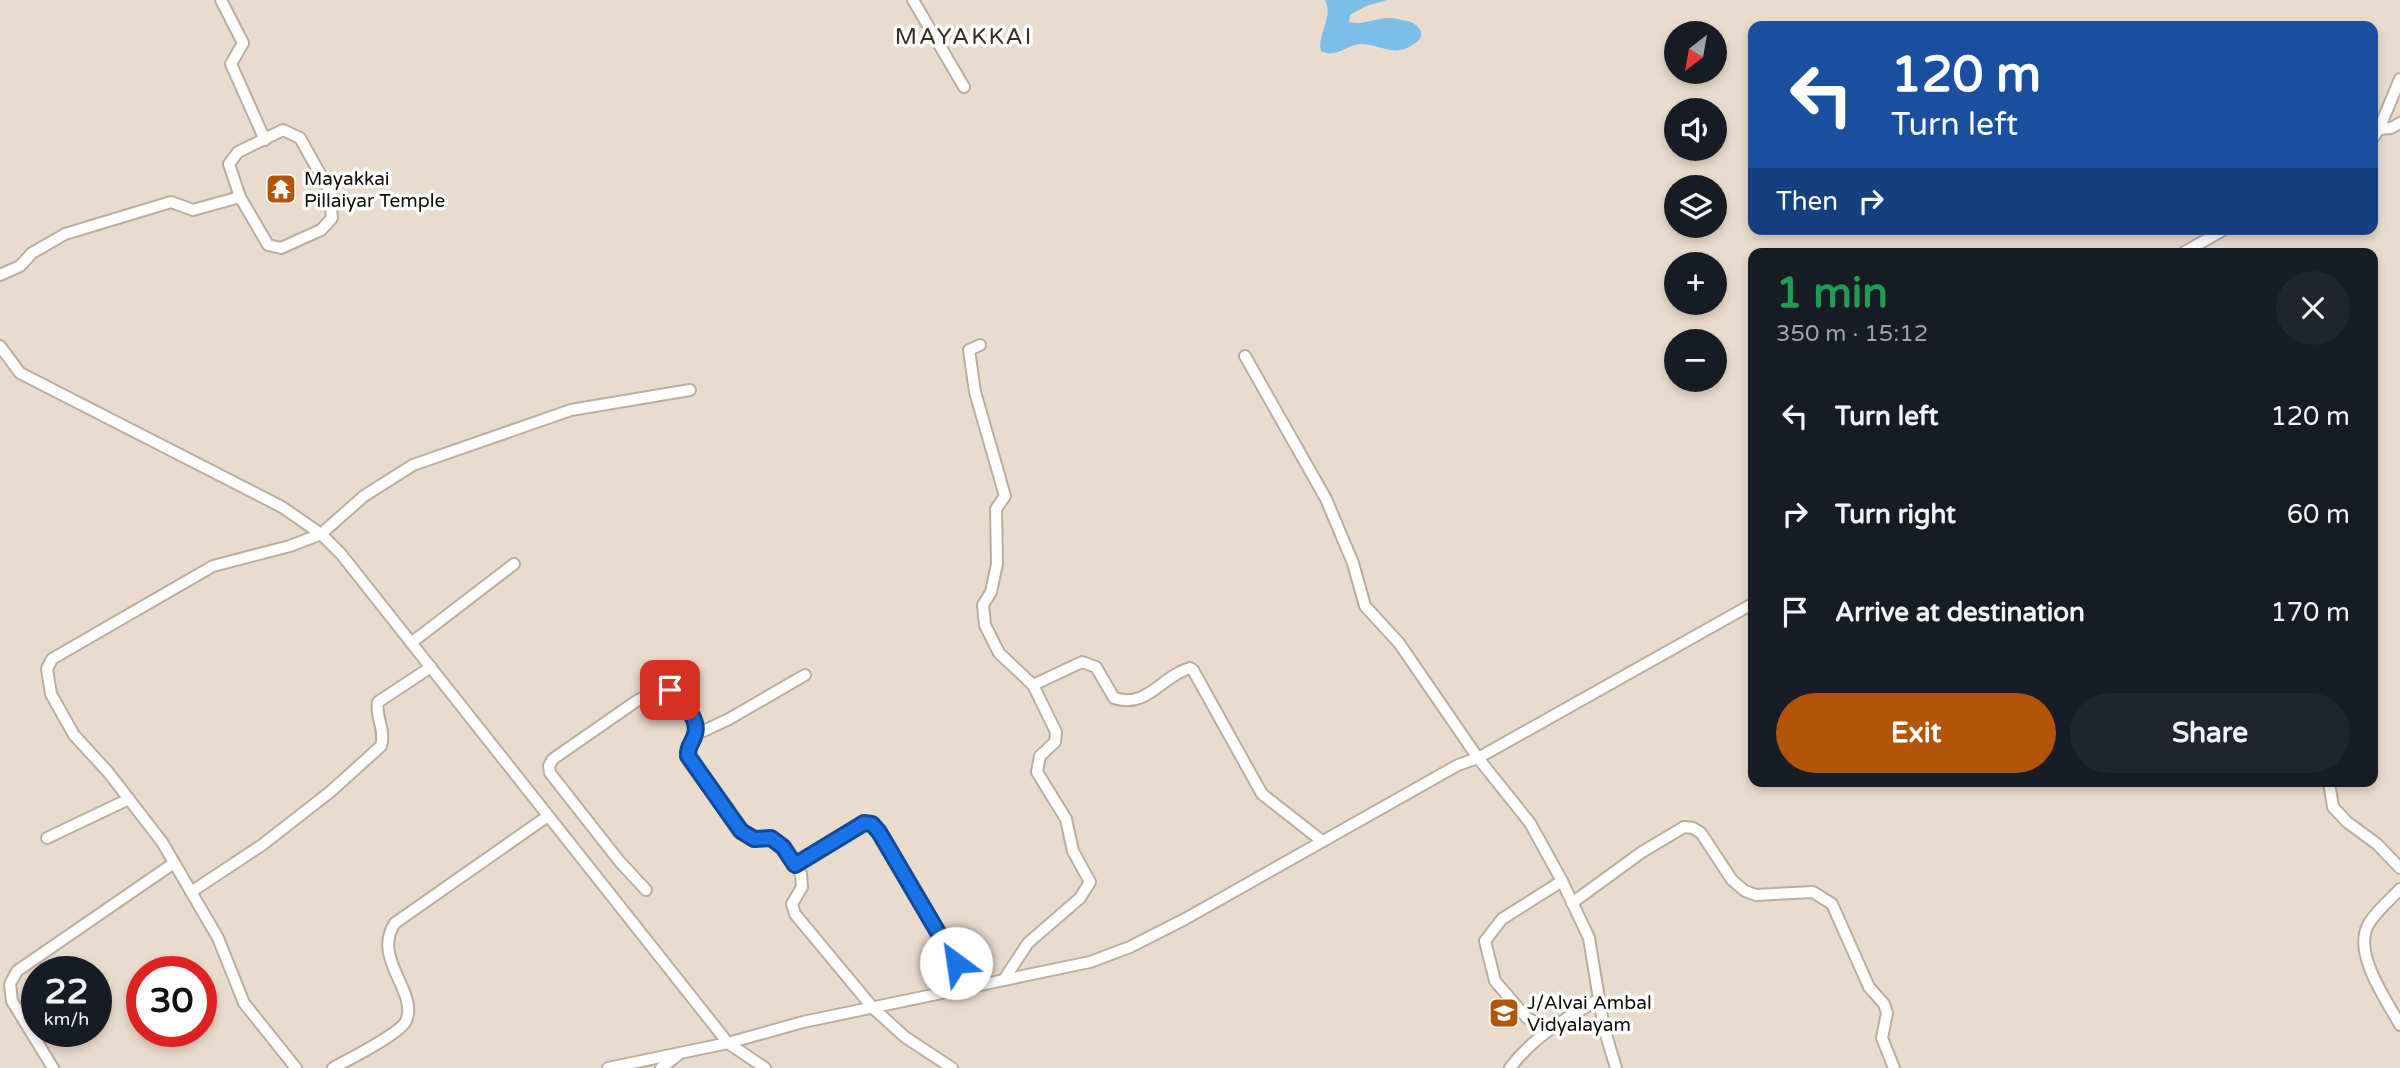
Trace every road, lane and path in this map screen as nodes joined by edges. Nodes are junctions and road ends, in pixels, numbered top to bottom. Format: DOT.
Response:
graph roads {
  1 [pos="221,0"];
  2 [pos="913,0"];
  3 [pos="2400,79"];
  4 [pos="964,87"];
  5 [pos="2400,123"];
  6 [pos="2378,128"];
  7 [pos="2378,132"];
  8 [pos="265,140"];
  9 [pos="240,197"];
  10 [pos="2214,235"];
  11 [pos="2192,248"];
  12 [pos="0,275"];
  13 [pos="980,345"];
  14 [pos="0,346"];
  15 [pos="1245,356"];
  16 [pos="690,390"];
  17 [pos="321,534"];
  18 [pos="513,564"];
  19 [pos="1748,606"];
  20 [pos="411,643"];
  21 [pos="431,667"];
  22 [pos="805,675"];
  23 [pos="1033,685"];
  24 [pos="695,735"];
  25 [pos="1478,758"];
  26 [pos="2330,787"];
  27 [pos="129,799"];
  28 [pos="548,816"];
  29 [pos="47,838"];
  30 [pos="1322,841"];
  31 [pos="174,863"];
  32 [pos="795,865"];
  33 [pos="2400,868"];
  34 [pos="1562,881"];
  35 [pos="2400,888"];
  36 [pos="646,890"];
  37 [pos="191,892"];
  38 [pos="1572,903"];
  39 [pos="1005,978"];
  40 [pos="970,986"];
  41 [pos="1599,999"];
  42 [pos="873,1008"];
  43 [pos="2400,1025"];
  44 [pos="1548,1028"];
  45 [pos="728,1043"];
  46 [pos="682,1052"];
  47 [pos="54,1068"];
  48 [pos="296,1068"];
  49 [pos="333,1068"];
  50 [pos="608,1068"];
  51 [pos="661,1068"];
  52 [pos="765,1068"];
  53 [pos="952,1068"];
  54 [pos="1510,1068"];
  55 [pos="1616,1068"];
  56 [pos="1894,1068"];
  1 -- 8 [label="street"];
  2 -- 4 [label="street"];
  3 -- 6 [label="street"];
  5 -- 7 [label="street"];
  8 -- 9 [label="street"];
  8 -- 9 [label="street"];
  9 -- 12 [label="street"];
  10 -- 11 [label="street"];
  13 -- 23 [label="street"];
  14 -- 17 [label="street"];
  15 -- 25 [label="street"];
  16 -- 17 [label="street"];
  17 -- 20 [label="street"];
  17 -- 27 [label="street"];
  18 -- 20 [label="street"];
  19 -- 25 [label="street"];
  20 -- 21 [label="street"];
  21 -- 28 [label="street"];
  21 -- 37 [label="street"];
  22 -- 24 [label="street"];
  23 -- 30 [label="street"];
  23 -- 39 [label="street"];
  24 -- 32 [label="street"];
  24 -- 36 [label="street"];
  25 -- 30 [label="street"];
  25 -- 34 [label="street"];
  26 -- 33 [label="street"];
  27 -- 29 [label="street"];
  27 -- 31 [label="street"];
  28 -- 45 [label="street"];
  28 -- 49 [label="street"];
  30 -- 39 [label="street"];
  31 -- 37 [label="street"];
  31 -- 47 [label="street"];
  32 -- 40 [label="street"];
  32 -- 42 [label="street"];
  34 -- 38 [label="street"];
  34 -- 44 [label="street"];
  35 -- 43 [label="street"];
  37 -- 48 [label="street"];
  38 -- 41 [label="street"];
  38 -- 56 [label="street"];
  39 -- 40 [label="street"];
  40 -- 42 [label="street"];
  41 -- 44 [label="street"];
  41 -- 55 [label="street"];
  42 -- 45 [label="street"];
  42 -- 53 [label="street"];
  44 -- 54 [label="street"];
  45 -- 46 [label="street"];
  45 -- 52 [label="street"];
  46 -- 50 [label="street"];
  46 -- 51 [label="street"];
}
